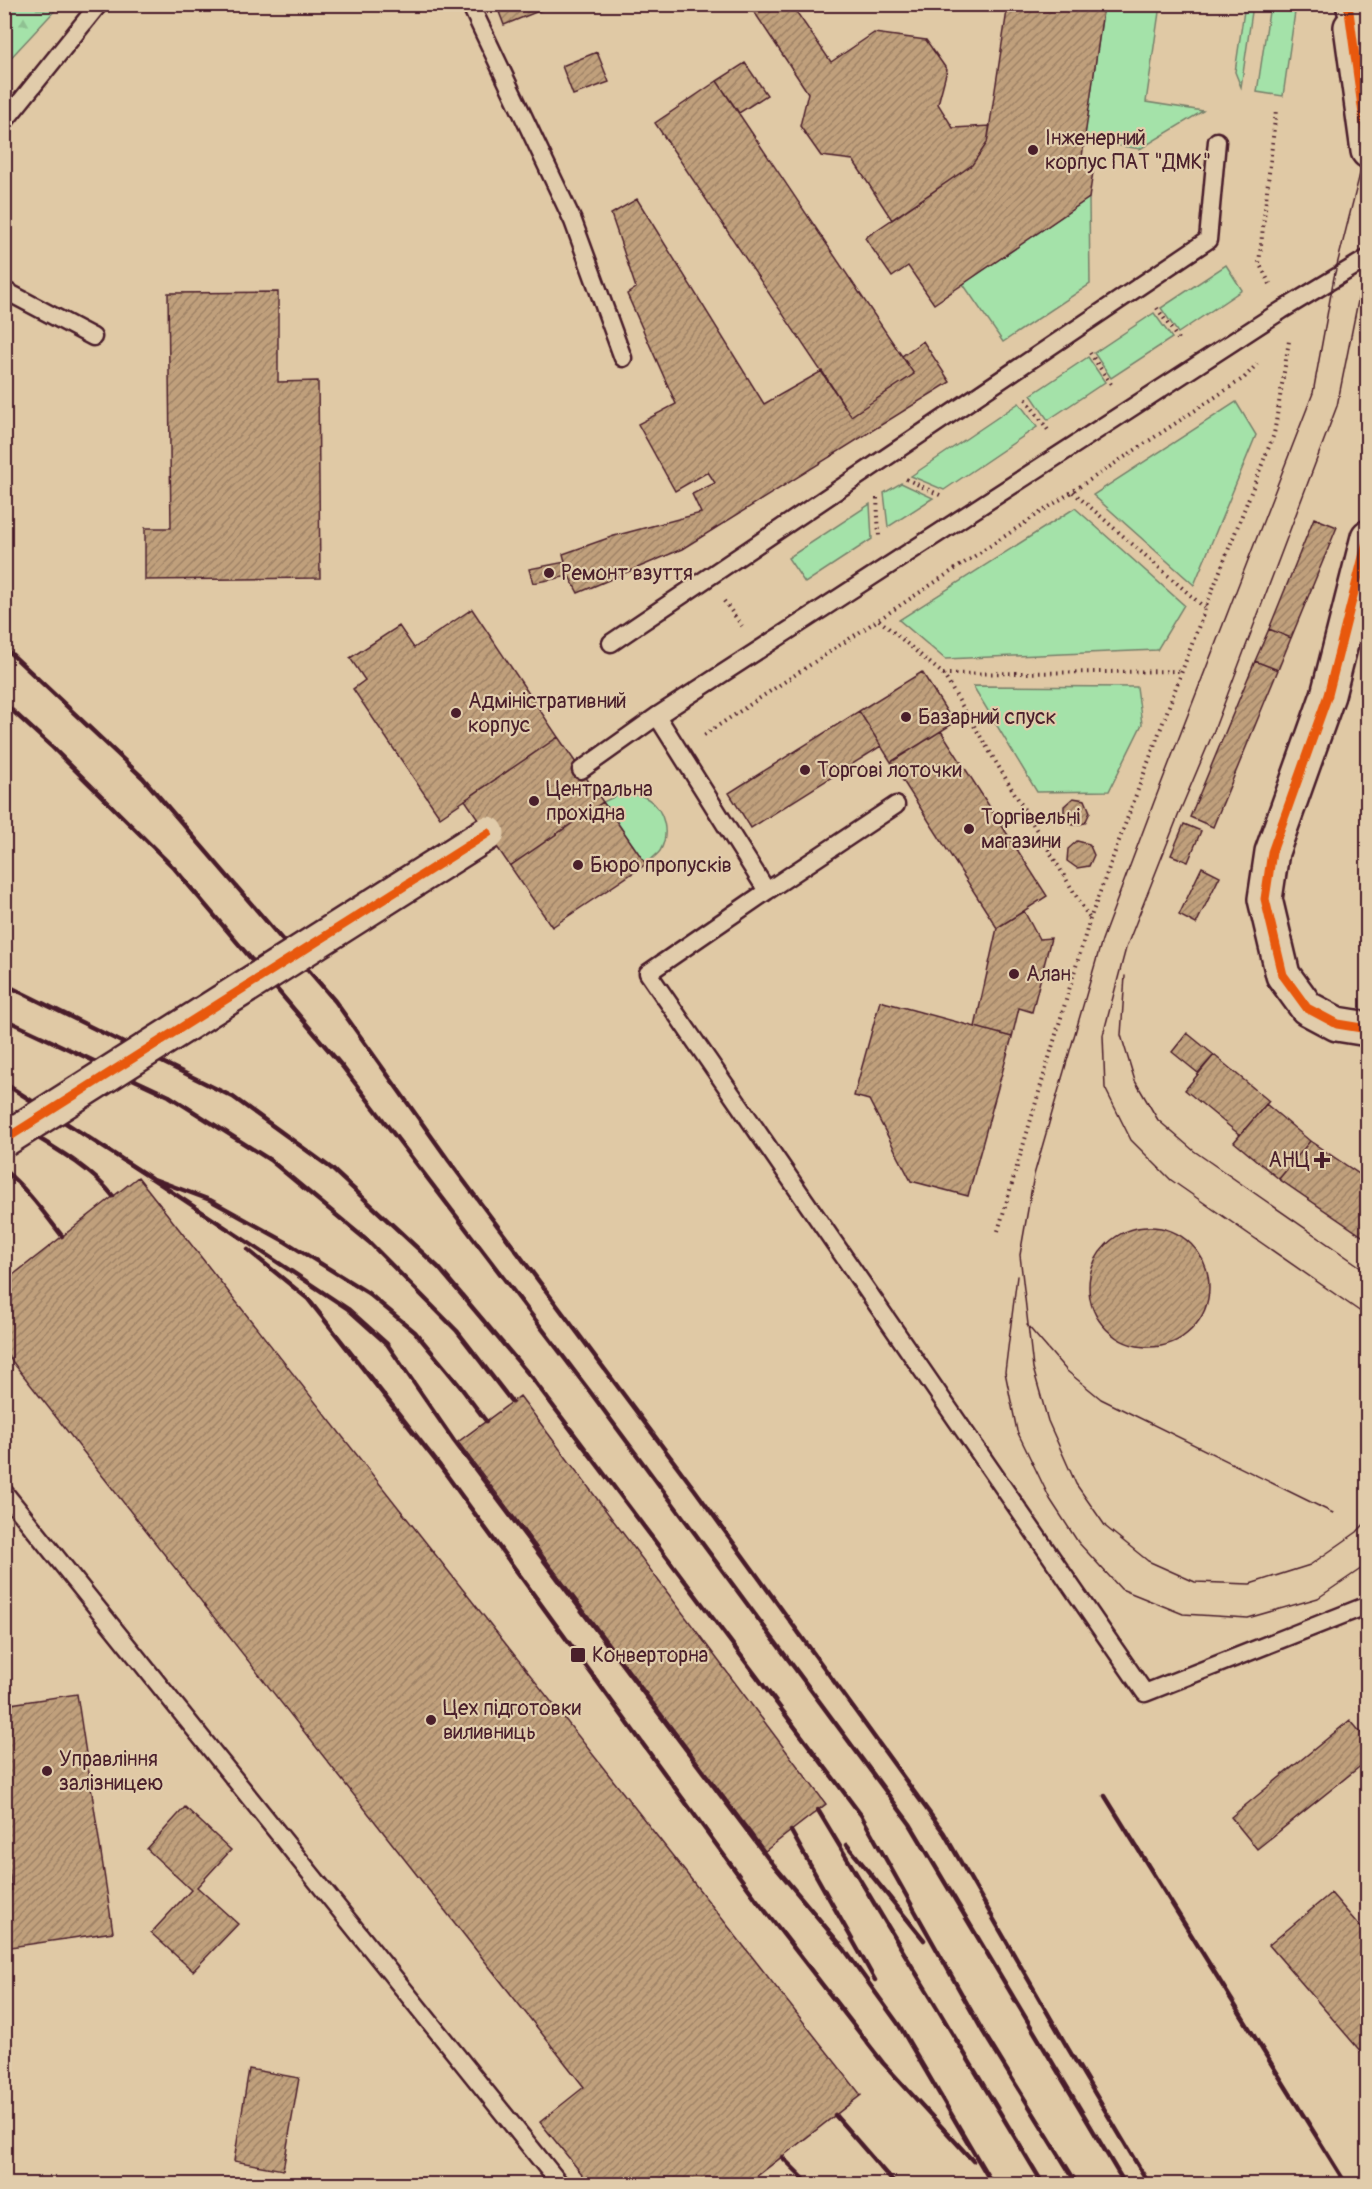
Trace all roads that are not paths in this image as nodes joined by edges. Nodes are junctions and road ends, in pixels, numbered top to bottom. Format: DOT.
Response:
graph roads {
  1 [pos="99,4"];
  2 [pos="470,4"];
  3 [pos="1350,4"];
  4 [pos="1368,60"];
  5 [pos="4,122"];
  6 [pos="1217,141"];
  7 [pos="1368,151"];
  8 [pos="1368,258"];
  9 [pos="4,290"];
  10 [pos="93,337"];
  11 [pos="623,358"];
  12 [pos="1368,537"];
  13 [pos="611,643"];
  14 [pos="657,716"];
  15 [pos="581,770"];
  16 [pos="896,805"];
  17 [pos="488,833"];
  18 [pos="767,891"];
  19 [pos="1367,1030"];
  20 [pos="4,1140"];
  21 [pos="4,1492"];
  22 [pos="1368,1605"];
  23 [pos="560,2184"];
  1 -- 5 [label="lane"];
  2 -- 11 [label="lane"];
  3 -- 4 [label="street"];
  3 -- 7 [label="street"];
  6 -- 13 [label="lane"];
  8 -- 14 [label="lane"];
  9 -- 10 [label="lane"];
  12 -- 19 [label="street"];
  14 -- 15 [label="lane"];
  14 -- 18 [label="lane"];
  16 -- 18 [label="lane"];
  17 -- 20 [label="street, bridge"];
  18 -- 22 [label="lane"];
  21 -- 23 [label="lane"];
}
